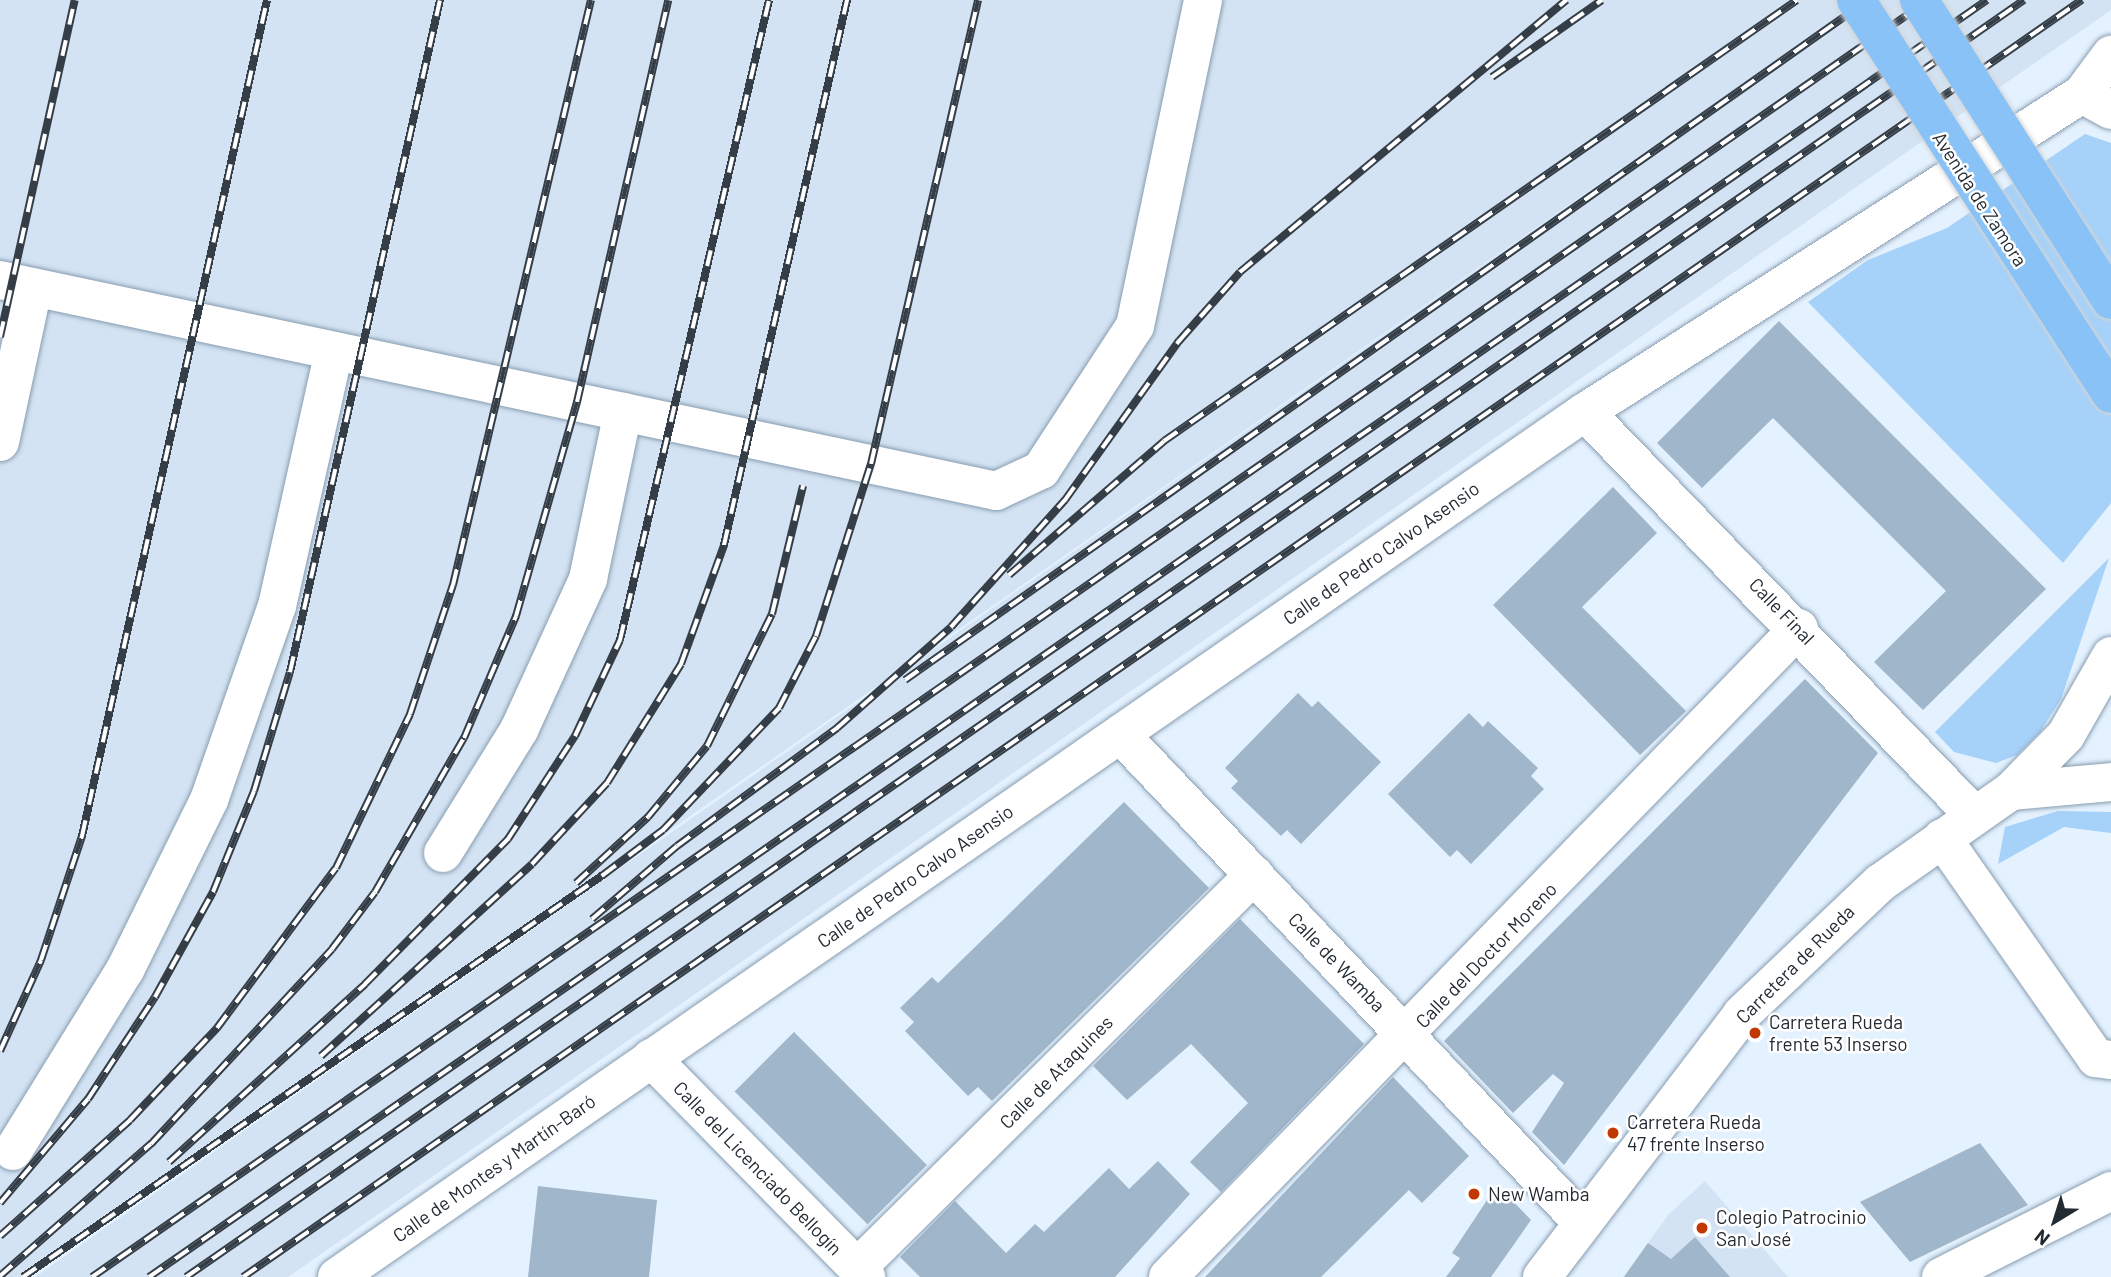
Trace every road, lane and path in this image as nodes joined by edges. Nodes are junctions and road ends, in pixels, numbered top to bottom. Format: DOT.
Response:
graph roads {
  1 [pos="1203,0"];
  2 [pos="1856,0"];
  3 [pos="1919,0"];
  4 [pos="2111,55"];
  5 [pos="2096,102"];
  6 [pos="17,284"];
  7 [pos="2111,300"];
  8 [pos="334,351"];
  9 [pos="2111,394"];
  10 [pos="623,412"];
  11 [pos="1585,412"];
  12 [pos="0,442"];
  13 [pos="1800,628"];
  14 [pos="2111,655"];
  15 [pos="2111,667"];
  16 [pos="1120,734"];
  17 [pos="2111,782"];
  18 [pos="2011,791"];
  19 [pos="1974,814"];
  20 [pos="1941,838"];
  21 [pos="443,853"];
  22 [pos="1254,875"];
  23 [pos="1408,1035"];
  24 [pos="651,1058"];
  25 [pos="2111,1060"];
  26 [pos="13,1152"];
  27 [pos="2111,1191"];
  28 [pos="1581,1221"];
  29 [pos="861,1272"];
  30 [pos="337,1277"];
  31 [pos="1168,1277"];
  32 [pos="1542,1277"];
  33 [pos="1941,1277"];
  1 -- 10 [label="street"];
  2 -- 9 [label="highway, Avenida de Zamora, bridge"];
  3 -- 7 [label="highway, bridge"];
  4 -- 5 [label="street, Calle de Pedro Calvo Asensio"];
  5 -- 11 [label="street, Calle de Pedro Calvo Asensio"];
  6 -- 8 [label="street"];
  6 -- 12 [label="street"];
  8 -- 10 [label="street"];
  8 -- 26 [label="street"];
  10 -- 21 [label="street"];
  11 -- 13 [label="street, Calle Final"];
  11 -- 16 [label="street, Calle de Pedro Calvo Asensio"];
  13 -- 19 [label="street, Calle Final"];
  13 -- 23 [label="street, Calle del Doctor Moreno"];
  14 -- 15 [label="street"];
  14 -- 18 [label="street, Carretera de Rueda"];
  16 -- 22 [label="street, Calle de Wamba"];
  16 -- 24 [label="street, Calle de Pedro Calvo Asensio"];
  17 -- 18 [label="street, Carretera de Rueda"];
  18 -- 19 [label="street, Carretera de Rueda"];
  19 -- 20 [label="street, Carretera de Rueda"];
  20 -- 25 [label="street"];
  20 -- 28 [label="street, Carretera de Rueda"];
  22 -- 23 [label="street, Calle de Wamba"];
  22 -- 29 [label="street, Calle de Ataquines"];
  23 -- 28 [label="street, Calle de Wamba"];
  23 -- 31 [label="street, Calle del Doctor Moreno"];
  24 -- 29 [label="street, Calle del Licenciado Bellogín"];
  24 -- 30 [label="street, Calle de Montes y Martín-Baró"];
  27 -- 33 [label="street"];
  28 -- 32 [label="street, Carretera de Rueda"];
}
